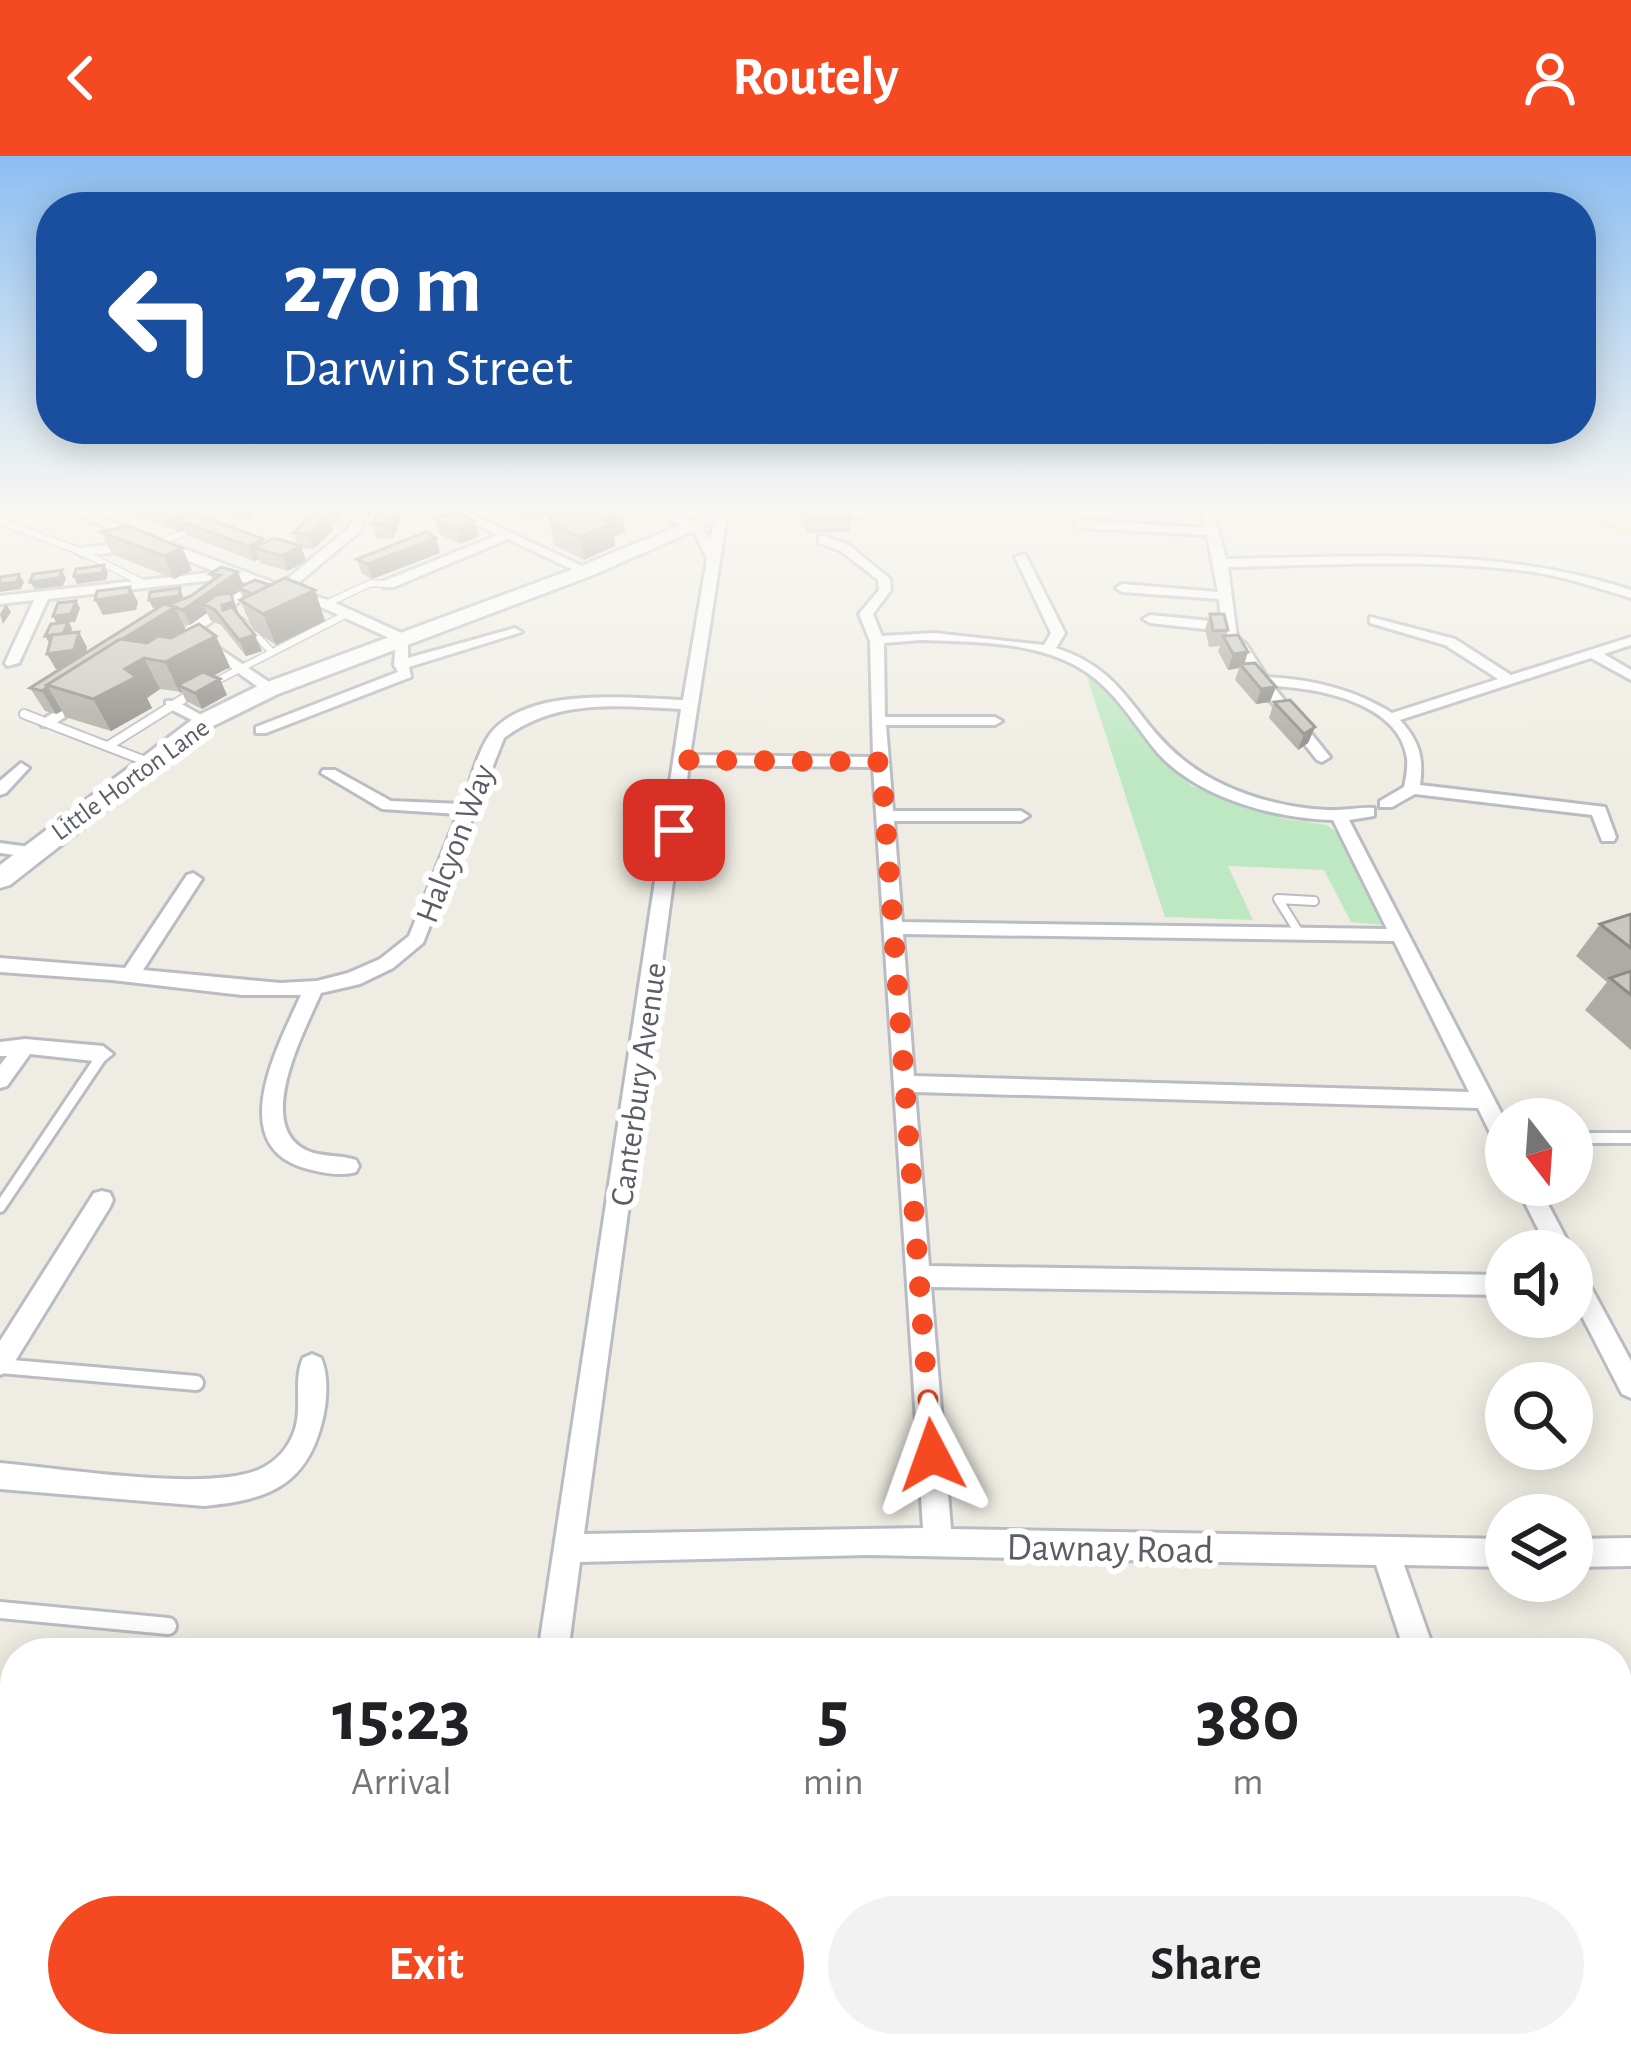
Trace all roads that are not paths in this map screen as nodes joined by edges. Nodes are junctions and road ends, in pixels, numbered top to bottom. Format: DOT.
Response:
graph roads {
  1 [pos="43,596"];
  2 [pos="1224,596"];
  3 [pos="35,597"];
  4 [pos="237,597"];
  5 [pos="304,597"];
  6 [pos="342,597"];
  7 [pos="517,597"];
  8 [pos="705,597"];
  9 [pos="880,597"];
  10 [pos="1043,597"];
  11 [pos="0,600"];
  12 [pos="326,604"];
  13 [pos="347,614"];
  14 [pos="1150,620"];
  15 [pos="1375,620"];
  16 [pos="242,621"];
  17 [pos="1228,627"];
  18 [pos="191,631"];
  19 [pos="514,632"];
  20 [pos="403,639"];
  21 [pos="877,641"];
  22 [pos="1631,641"];
  23 [pos="173,643"];
  24 [pos="1049,648"];
  25 [pos="272,652"];
  26 [pos="1592,653"];
  27 [pos="12,663"];
  28 [pos="401,665"];
  29 [pos="238,668"];
  30 [pos="1631,676"];
  31 [pos="1508,679"];
  32 [pos="1262,681"];
  33 [pos="101,688"];
  34 [pos="270,689"];
  35 [pos="170,704"];
  36 [pos="692,705"];
  37 [pos="24,714"];
  38 [pos="1391,718"];
  39 [pos="206,721"];
  40 [pos="995,721"];
  41 [pos="47,722"];
  42 [pos="878,722"];
  43 [pos="261,730"];
  44 [pos="108,746"];
  45 [pos="1322,757"];
  46 [pos="684,760"];
  47 [pos="148,762"];
  48 [pos="881,762"];
  49 [pos="21,768"];
  50 [pos="328,773"];
  51 [pos="1412,789"];
  52 [pos="0,790"];
  53 [pos="1606,791"];
  54 [pos="1386,804"];
  55 [pos="465,809"];
  56 [pos="1599,811"];
  57 [pos="1368,812"];
  58 [pos="886,816"];
  59 [pos="1021,816"];
  60 [pos="1339,816"];
  61 [pos="1608,837"];
  62 [pos="0,848"];
  63 [pos="30,852"];
  64 [pos="0,879"];
  65 [pos="193,879"];
  66 [pos="1314,902"];
  67 [pos="894,928"];
  68 [pos="1298,931"];
  69 [pos="1398,935"];
  70 [pos="0,965"];
  71 [pos="130,975"];
  72 [pos="314,988"];
  73 [pos="25,1046"];
  74 [pos="0,1049"];
  75 [pos="103,1054"];
  76 [pos="0,1080"];
  77 [pos="903,1084"];
  78 [pos="1484,1100"];
  79 [pos="1593,1138"];
  80 [pos="1631,1138"];
  81 [pos="348,1166"];
  82 [pos="102,1200"];
  83 [pos="0,1207"];
  84 [pos="919,1276"];
  85 [pos="1485,1285"];
  86 [pos="1593,1308"];
  87 [pos="1621,1347"];
  88 [pos="0,1364"];
  89 [pos="312,1366"];
  90 [pos="196,1383"];
  91 [pos="1631,1386"];
  92 [pos="0,1476"];
  93 [pos="938,1544"];
  94 [pos="570,1548"];
  95 [pos="1593,1552"];
  96 [pos="1631,1552"];
  97 [pos="1386,1553"];
  98 [pos="1485,1553"];
  99 [pos="0,1610"];
  100 [pos="168,1626"];
  101 [pos="556,1638"];
  102 [pos="1415,1638"];
  1 -- 27 [label="street"];
  2 -- 17 [label="street"];
  3 -- 11 [label="street"];
  4 -- 18 [label="street"];
  5 -- 12 [label="street"];
  6 -- 12 [label="lane"];
  7 -- 20 [label="street, Little Horton Lane"];
  8 -- 36 [label="street, Canterbury Avenue"];
  9 -- 21 [label="street"];
  10 -- 24 [label="street"];
  12 -- 13 [label="street"];
  13 -- 20 [label="street"];
  13 -- 25 [label="lane"];
  14 -- 17 [label="street"];
  15 -- 31 [label="street"];
  16 -- 25 [label="lane"];
  17 -- 32 [label="street"];
  18 -- 23 [label="street"];
  18 -- 29 [label="street"];
  19 -- 28 [label="street"];
  20 -- 28 [label="street"];
  20 -- 34 [label="street, Little Horton Lane"];
  21 -- 24 [label="street"];
  21 -- 42 [label="street"];
  22 -- 26 [label="street"];
  24 -- 60 [label="street"];
  25 -- 29 [label="lane"];
  26 -- 30 [label="street"];
  26 -- 31 [label="street"];
  28 -- 43 [label="street"];
  29 -- 34 [label="street"];
  29 -- 35 [label="lane"];
  31 -- 38 [label="street"];
  32 -- 38 [label="street"];
  32 -- 45 [label="street"];
  33 -- 41 [label="street"];
  34 -- 39 [label="street, Little Horton Lane"];
  35 -- 39 [label="street"];
  35 -- 44 [label="lane"];
  36 -- 46 [label="street, Canterbury Avenue"];
  36 -- 55 [label="street, Halcyon Way"];
  37 -- 41 [label="lane"];
  38 -- 51 [label="street"];
  39 -- 47 [label="street, Little Horton Lane"];
  40 -- 42 [label="street"];
  41 -- 44 [label="lane"];
  42 -- 48 [label="street"];
  44 -- 47 [label="lane"];
  46 -- 48 [label="street"];
  46 -- 94 [label="street, Canterbury Avenue"];
  47 -- 63 [label="street, Little Horton Lane"];
  48 -- 58 [label="street"];
  49 -- 52 [label="street"];
  50 -- 55 [label="street"];
  51 -- 54 [label="street"];
  51 -- 56 [label="street"];
  53 -- 56 [label="street"];
  55 -- 72 [label="street, Halcyon Way"];
  56 -- 61 [label="street"];
  57 -- 60 [label="street"];
  58 -- 59 [label="street"];
  58 -- 67 [label="street"];
  60 -- 69 [label="street"];
  62 -- 63 [label="street"];
  63 -- 64 [label="street, Little Horton Lane"];
  65 -- 71 [label="street"];
  66 -- 68 [label="lane"];
  67 -- 68 [label="street"];
  67 -- 77 [label="street"];
  68 -- 69 [label="street"];
  69 -- 78 [label="street"];
  70 -- 71 [label="street, Halcyon Way"];
  71 -- 72 [label="street, Halcyon Way"];
  72 -- 81 [label="street"];
  73 -- 74 [label="street"];
  73 -- 75 [label="street"];
  73 -- 76 [label="street"];
  75 -- 83 [label="lane"];
  77 -- 78 [label="street"];
  77 -- 84 [label="street"];
  79 -- 80 [label="lane"];
  82 -- 88 [label="street"];
  84 -- 85 [label="street"];
  84 -- 93 [label="street"];
  86 -- 87 [label="street"];
  87 -- 91 [label="street"];
  88 -- 90 [label="lane"];
  89 -- 92 [label="street"];
  93 -- 94 [label="street, Dawnay Road"];
  93 -- 97 [label="street, Dawnay Road"];
  94 -- 101 [label="street, Canterbury Avenue"];
  95 -- 96 [label="street"];
  97 -- 98 [label="street, Dawnay Road"];
  97 -- 102 [label="street"];
  99 -- 100 [label="lane"];
}
